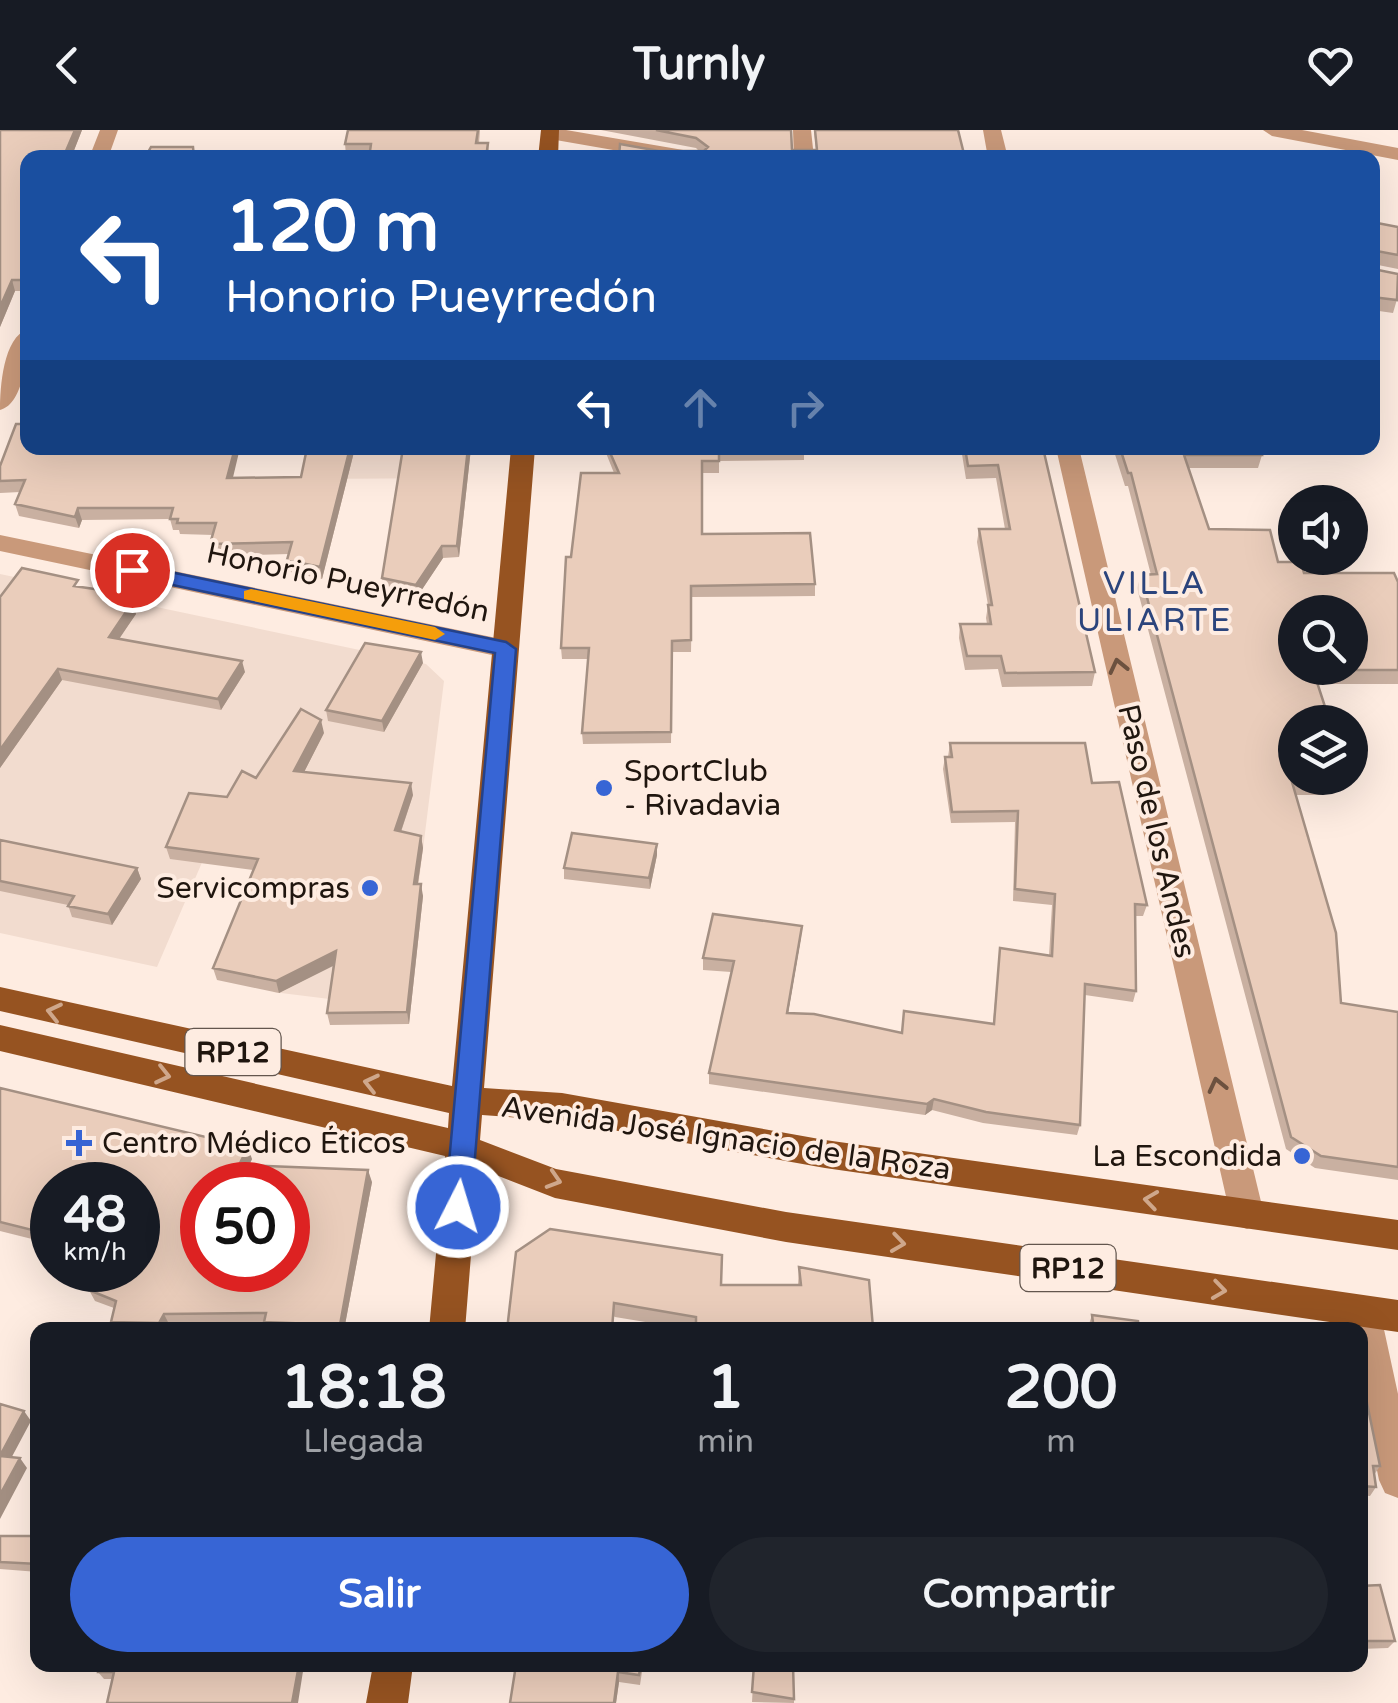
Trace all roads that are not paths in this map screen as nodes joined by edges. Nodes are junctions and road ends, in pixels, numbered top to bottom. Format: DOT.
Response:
graph roads {
  1 [pos="1272,130"];
  2 [pos="550,131"];
  3 [pos="1315,134"];
  4 [pos="652,150"];
  5 [pos="1398,154"];
  6 [pos="20,354"];
  7 [pos="0,403"];
  8 [pos="522,455"];
  9 [pos="1069,455"];
  10 [pos="0,542"];
  11 [pos="506,649"];
  12 [pos="0,999"];
  13 [pos="0,1038"];
  14 [pos="467,1101"];
  15 [pos="464,1145"];
  16 [pos="1247,1214"];
  17 [pos="1398,1235"];
  18 [pos="1380,1314"];
  19 [pos="448,1322"];
  20 [pos="1398,1480"];
  21 [pos="392,1672"];
  22 [pos="387,1703"];
  1 -- 3 [label="street"];
  2 -- 4 [label="street"];
  3 -- 5 [label="street"];
  6 -- 7 [label="street"];
  8 -- 11 [label="main road"];
  16 -- 9 [label="street, Paso de los Andes, one-way"];
  10 -- 11 [label="street, Honorio Pueyrredón"];
  11 -- 14 [label="main road"];
  14 -- 12 [label="main road, Avenida José Ignacio de la Roza / RP12, one-way"];
  13 -- 15 [label="main road, Avenida José Ignacio de la Roza / RP12, one-way"];
  14 -- 15 [label="main road"];
  16 -- 14 [label="main road, Avenida José Ignacio de la Roza / RP12, one-way"];
  15 -- 18 [label="main road, Avenida José Ignacio de la Roza / RP12, one-way"];
  15 -- 19 [label="main road"];
  16 -- 17 [label="main road, Avenida José Ignacio de la Roza / RP12"];
  18 -- 20 [label="street"];
  21 -- 22 [label="main road"];
}
